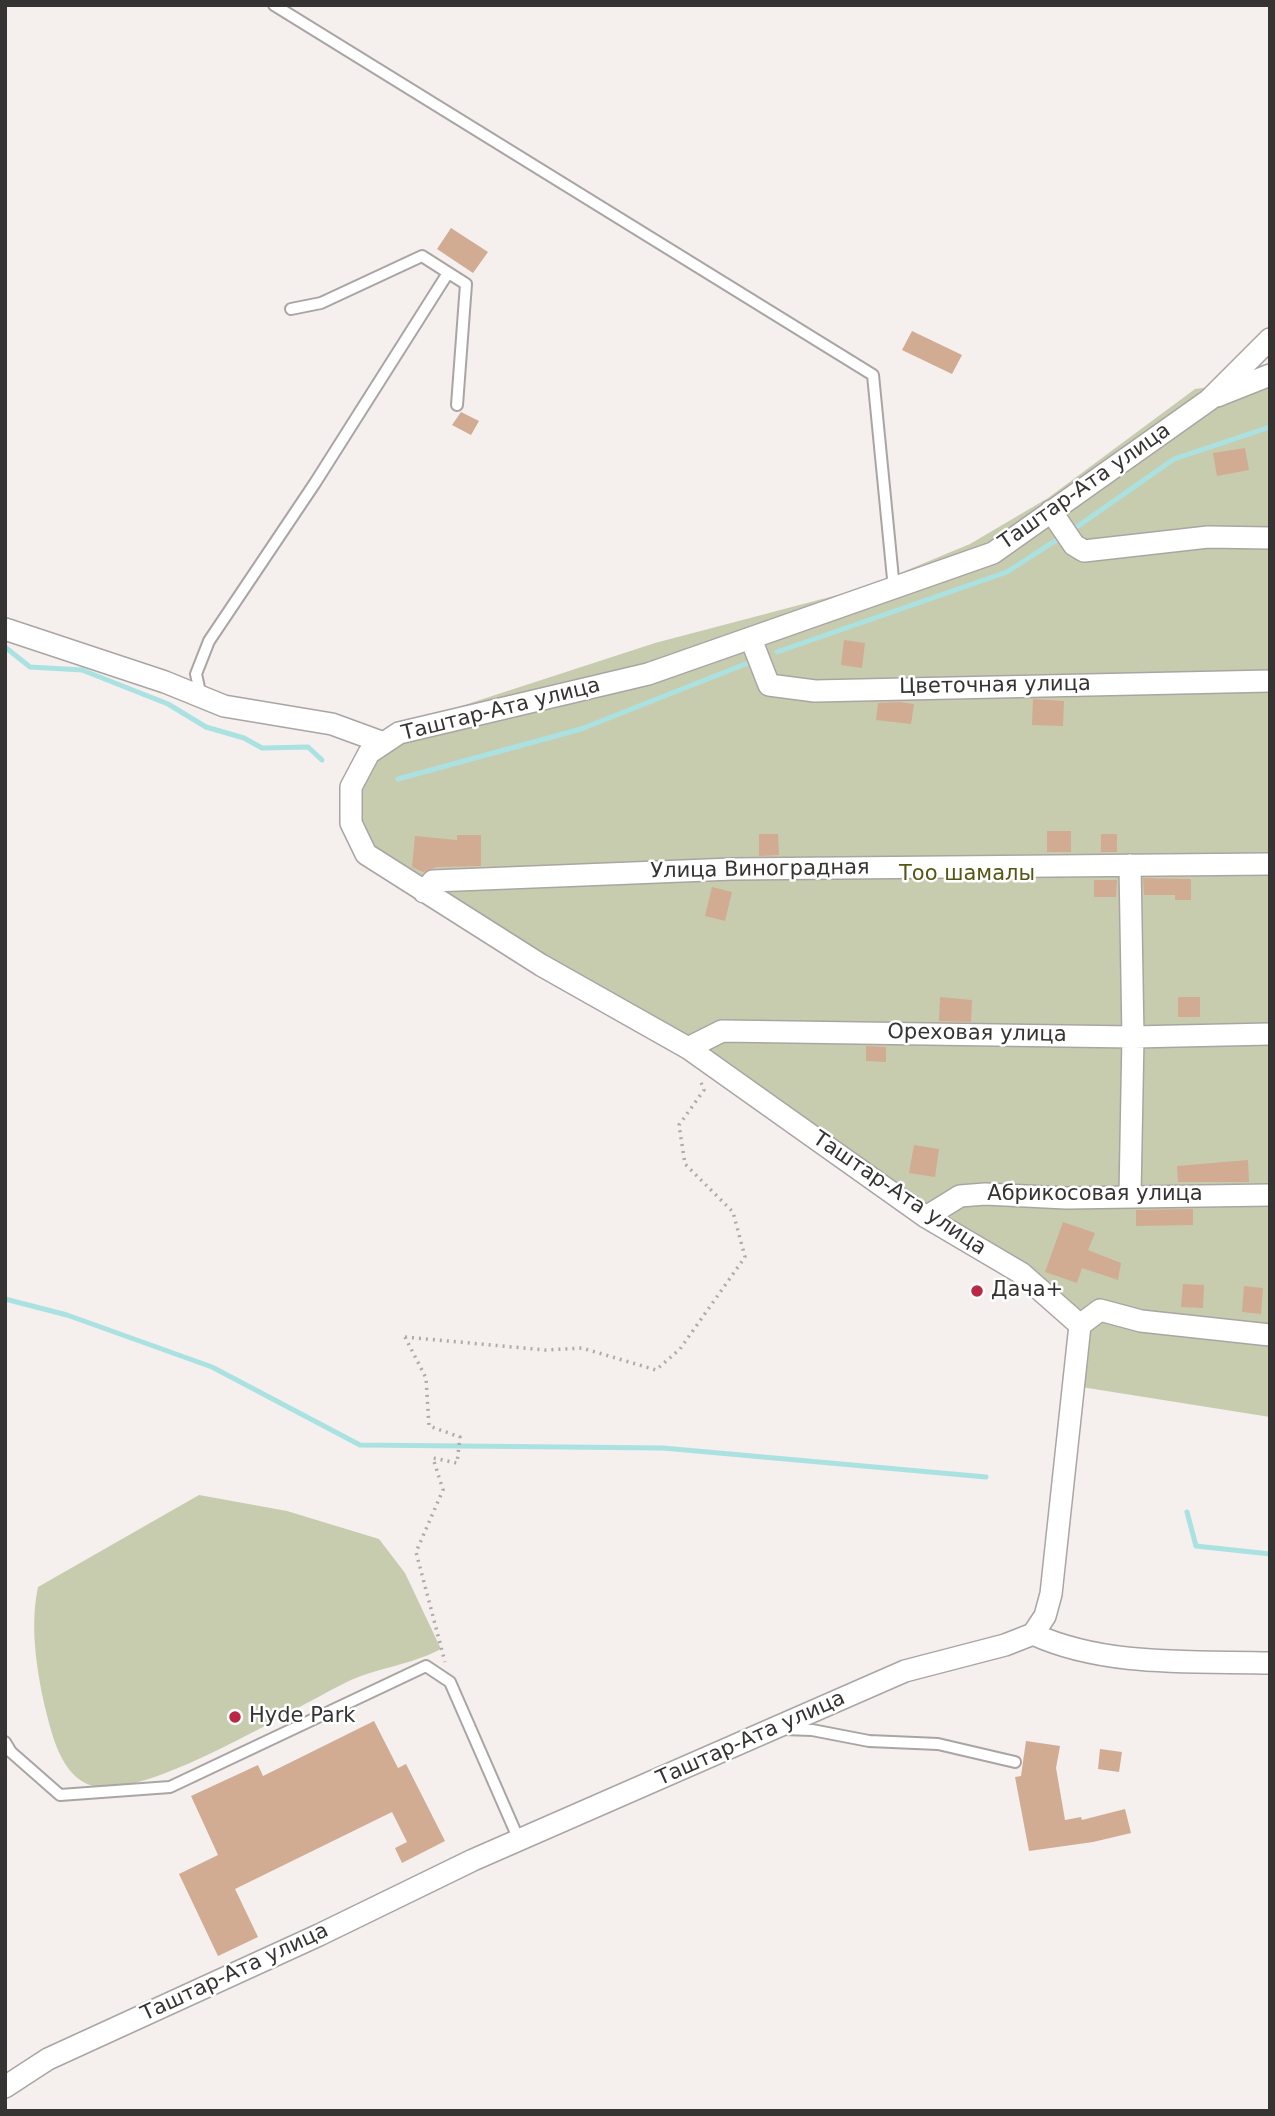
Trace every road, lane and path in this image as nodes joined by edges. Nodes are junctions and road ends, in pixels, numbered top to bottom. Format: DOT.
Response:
graph roads {
  1 [pos="274,5"];
  2 [pos="448,273"];
  3 [pos="291,309"];
  4 [pos="1270,338"];
  5 [pos="1270,375"];
  6 [pos="1209,400"];
  7 [pos="457,405"];
  8 [pos="1051,511"];
  9 [pos="1270,538"];
  10 [pos="894,589"];
  11 [pos="5,629"];
  12 [pos="751,639"];
  13 [pos="1270,681"];
  14 [pos="201,697"];
  15 [pos="384,743"];
  16 [pos="1270,864"];
  17 [pos="1130,865"];
  18 [pos="424,891"];
  19 [pos="1270,1034"];
  20 [pos="1133,1037"];
  21 [pos="688,1048"];
  22 [pos="1130,1195"];
  23 [pos="1270,1195"];
  24 [pos="926,1217"];
  25 [pos="1080,1325"];
  26 [pos="1270,1335"];
  27 [pos="1033,1634"];
  28 [pos="1270,1663"];
  29 [pos="450,1682"];
  30 [pos="777,1729"];
  31 [pos="5,1742"];
  32 [pos="1015,1762"];
  33 [pos="519,1840"];
  34 [pos="5,2087"];
  1 -- 10 [label="lane"];
  2 -- 3 [label="lane"];
  2 -- 7 [label="lane"];
  2 -- 14 [label="lane"];
  4 -- 6 [label="street"];
  5 -- 6 [label="street"];
  6 -- 8 [label="street, Таштар-Ата улица"];
  8 -- 9 [label="street"];
  8 -- 10 [label="street, Таштар-Ата улица"];
  10 -- 12 [label="street, Таштар-Ата улица"];
  11 -- 14 [label="street"];
  12 -- 13 [label="street, Цветочная улица"];
  12 -- 15 [label="street, Таштар-Ата улица"];
  14 -- 15 [label="street"];
  15 -- 18 [label="street, Таштар-Ата улица"];
  16 -- 17 [label="street, Улица Виноградная"];
  17 -- 18 [label="street, Улица Виноградная"];
  17 -- 20 [label="street"];
  18 -- 21 [label="street, Таштар-Ата улица"];
  19 -- 20 [label="street, Ореховая улица"];
  20 -- 21 [label="street, Ореховая улица"];
  20 -- 22 [label="street"];
  21 -- 24 [label="street, Таштар-Ата улица"];
  21 -- 29 [label="path"];
  22 -- 23 [label="street, Абрикосовая улица"];
  22 -- 24 [label="street, Абрикосовая улица"];
  24 -- 25 [label="street, Таштар-Ата улица"];
  25 -- 26 [label="street"];
  25 -- 27 [label="street"];
  27 -- 28 [label="street"];
  27 -- 30 [label="street, Таштар-Ата улица"];
  29 -- 31 [label="lane"];
  29 -- 33 [label="lane"];
  30 -- 32 [label="lane"];
  30 -- 33 [label="street, Таштар-Ата улица"];
  33 -- 34 [label="street, Таштар-Ата улица"];
}
